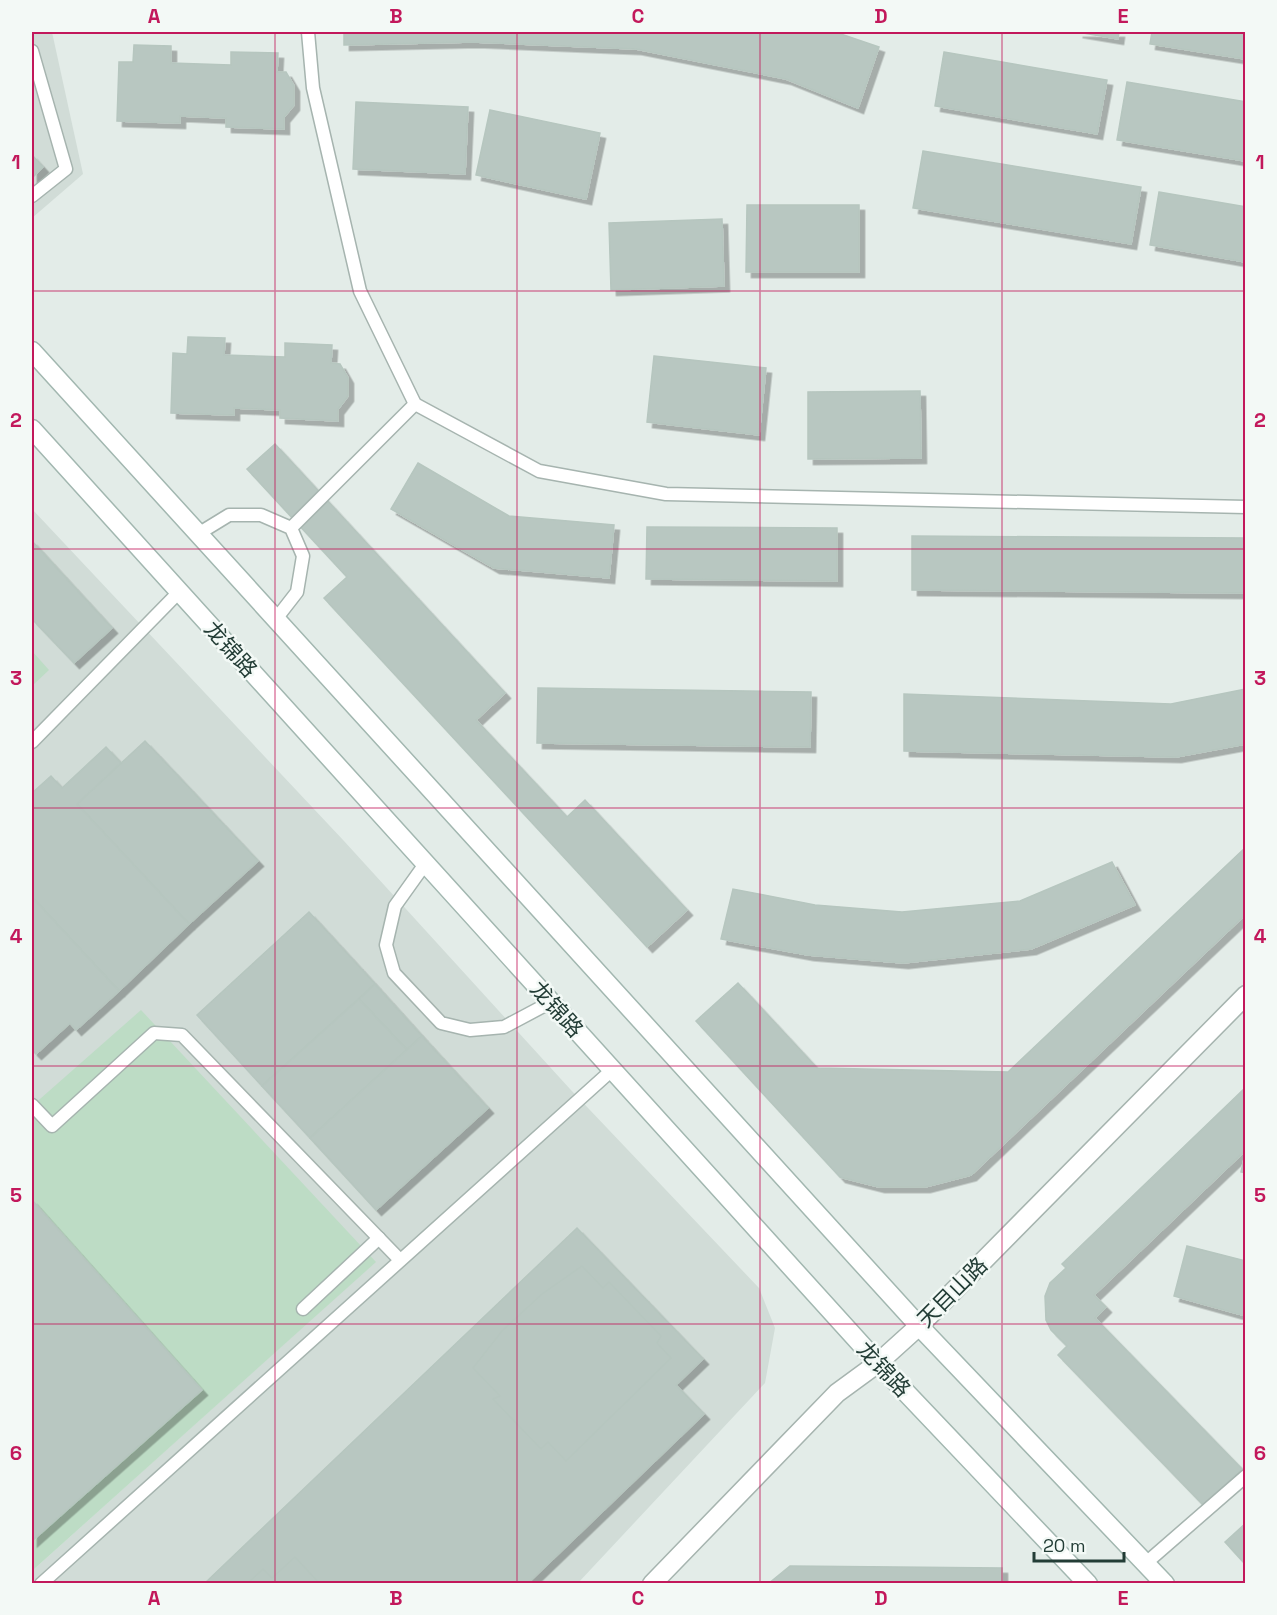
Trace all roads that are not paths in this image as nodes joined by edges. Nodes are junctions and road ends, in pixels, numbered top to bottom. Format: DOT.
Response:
graph roads {
  1 [pos="308,32"];
  2 [pos="32,51"];
  3 [pos="32,196"];
  4 [pos="32,351"];
  5 [pos="415,404"];
  6 [pos="32,429"];
  7 [pos="1245,507"];
  8 [pos="291,528"];
  9 [pos="198,534"];
  10 [pos="179,592"];
  11 [pos="276,620"];
  12 [pos="32,742"];
  13 [pos="425,864"];
  14 [pos="1245,995"];
  15 [pos="551,1002"];
  16 [pos="612,1070"];
  17 [pos="32,1105"];
  18 [pos="379,1238"];
  19 [pos="400,1260"];
  20 [pos="303,1309"];
  21 [pos="919,1326"];
  22 [pos="878,1363"];
  23 [pos="1245,1476"];
  24 [pos="1146,1563"];
  25 [pos="41,1584"];
  26 [pos="652,1584"];
  27 [pos="1088,1584"];
  28 [pos="1165,1584"];
  1 -- 5 [label="lane"];
  2 -- 3 [label="lane"];
  4 -- 9 [label="main road"];
  5 -- 7 [label="lane"];
  5 -- 8 [label="lane"];
  6 -- 10 [label="main road, 龙锦路"];
  8 -- 9 [label="lane"];
  8 -- 11 [label="lane"];
  9 -- 11 [label="main road"];
  10 -- 12 [label="lane"];
  10 -- 13 [label="main road, 龙锦路"];
  11 -- 21 [label="main road"];
  13 -- 15 [label="main road, 龙锦路"];
  13 -- 15 [label="lane"];
  14 -- 21 [label="main road, 天目山路"];
  15 -- 16 [label="main road, 龙锦路"];
  16 -- 19 [label="lane"];
  16 -- 22 [label="main road, 龙锦路"];
  17 -- 18 [label="lane"];
  18 -- 19 [label="lane"];
  18 -- 20 [label="lane"];
  19 -- 25 [label="lane"];
  21 -- 22 [label="main road, 天目山路"];
  21 -- 24 [label="main road"];
  22 -- 26 [label="main road, 天目山路"];
  22 -- 27 [label="main road, 龙锦路"];
  23 -- 24 [label="lane"];
  24 -- 28 [label="main road"];
}
